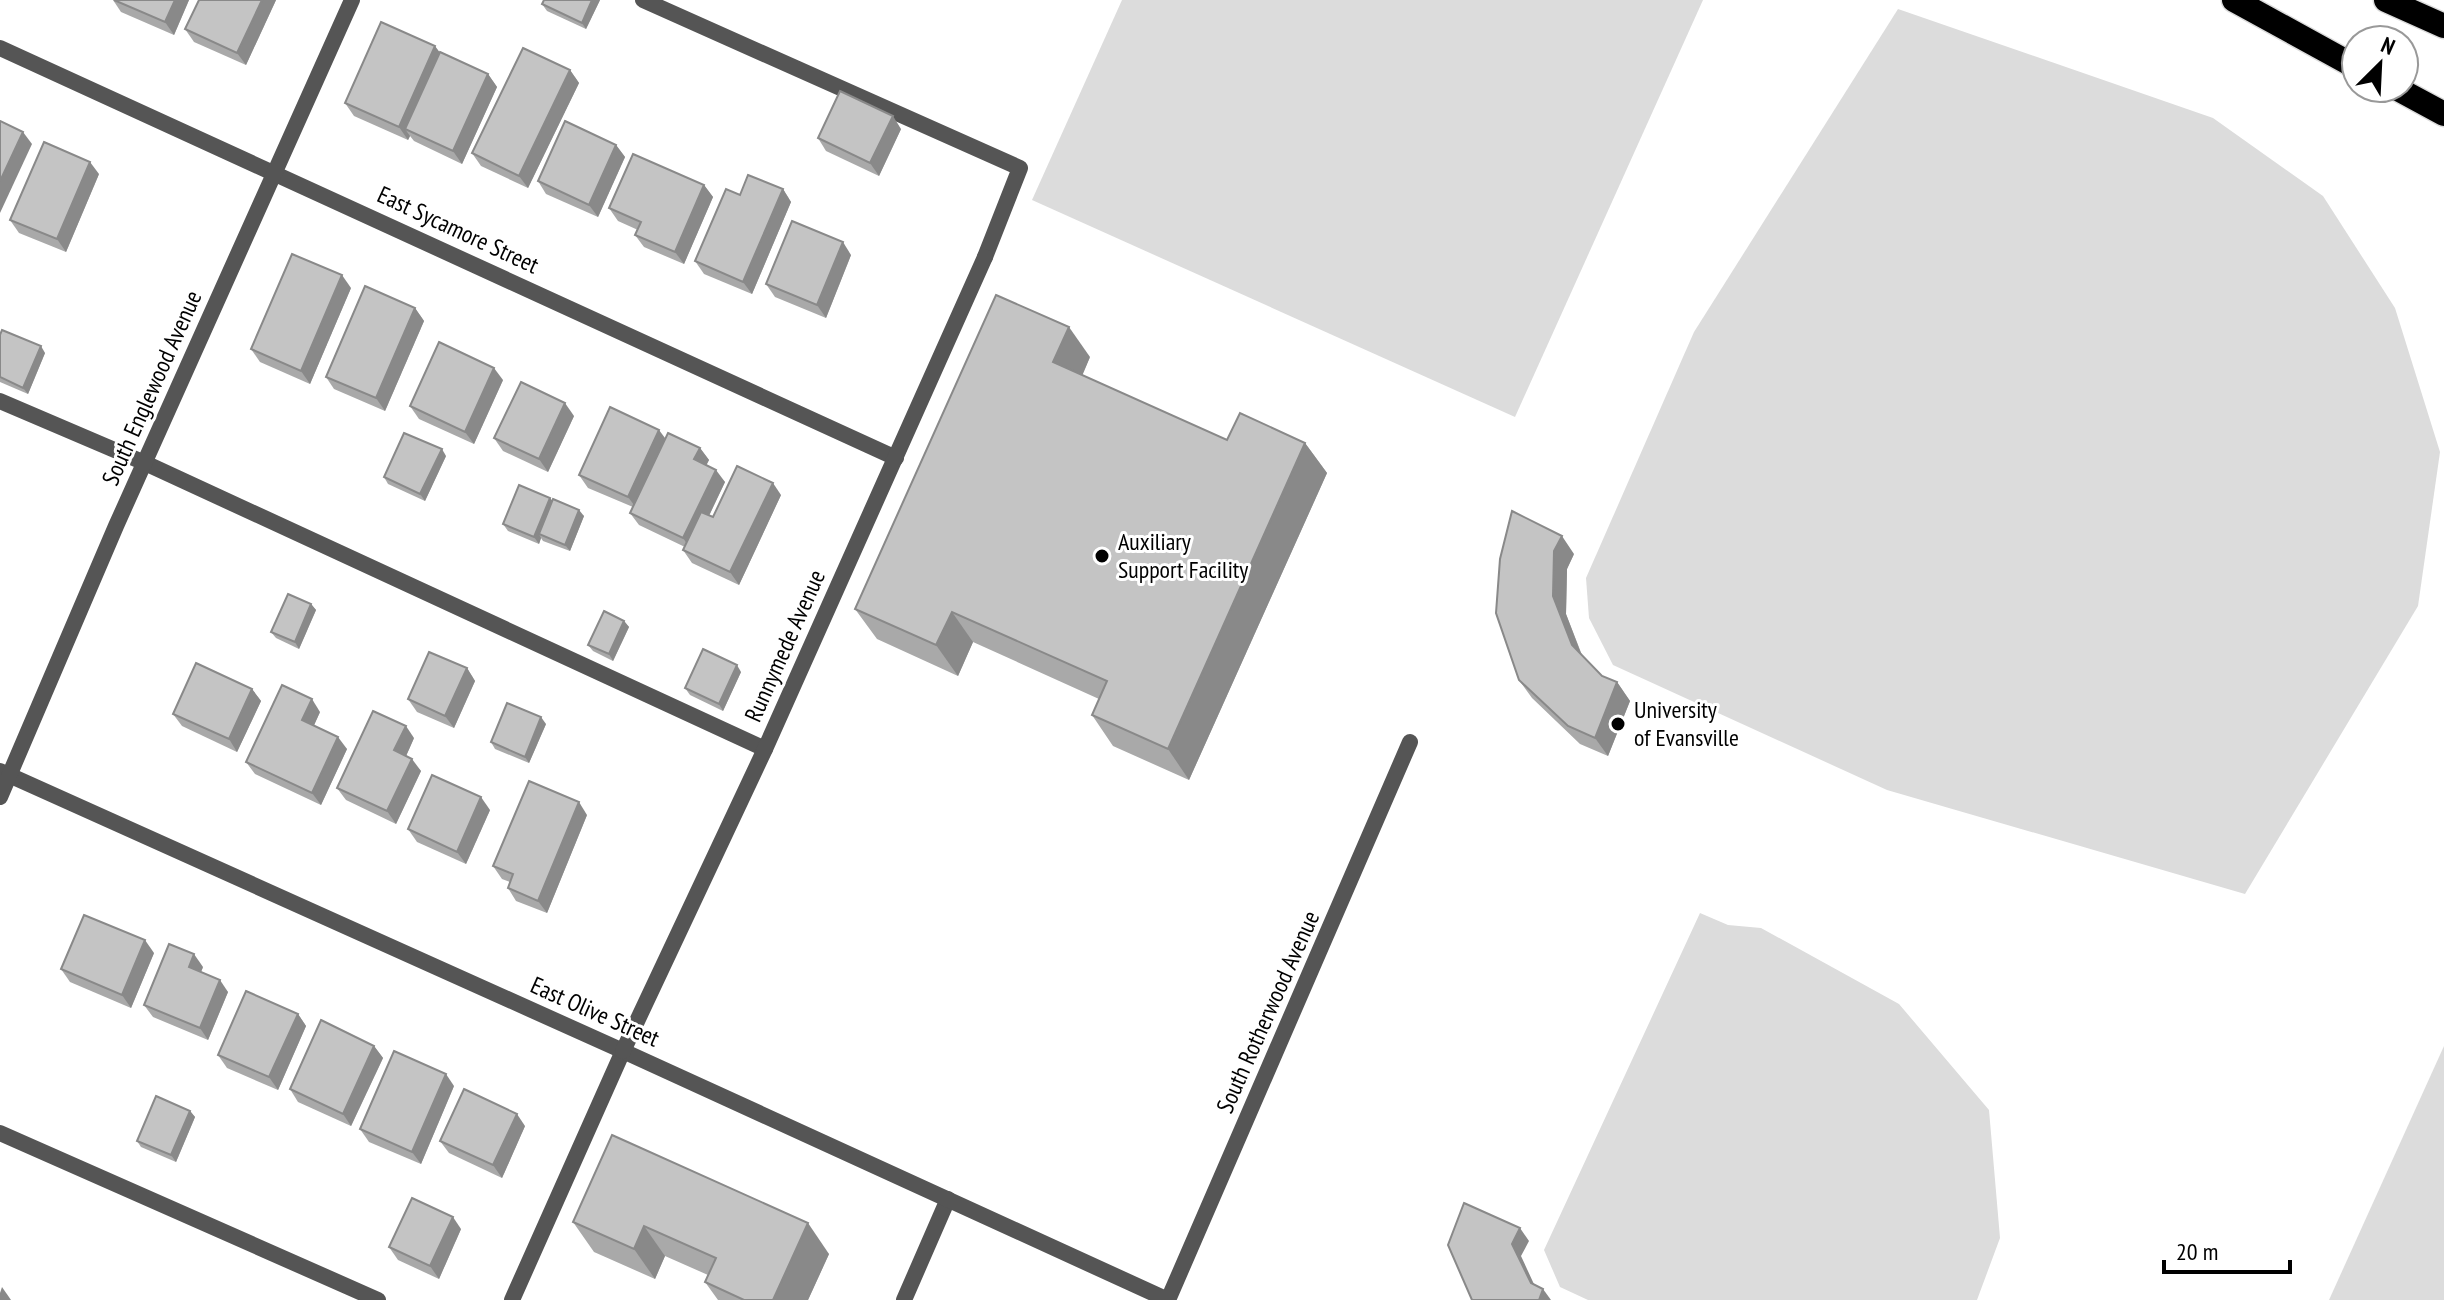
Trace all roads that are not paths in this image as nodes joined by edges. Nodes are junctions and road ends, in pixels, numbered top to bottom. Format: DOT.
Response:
graph roads {
  1 [pos="352,0"];
  2 [pos="643,0"];
  3 [pos="2234,0"];
  4 [pos="2386,0"];
  5 [pos="2444,26"];
  6 [pos="0,48"];
  7 [pos="2340,58"];
  8 [pos="2420,101"];
  9 [pos="2444,114"];
  10 [pos="274,172"];
  11 [pos="0,401"];
  12 [pos="896,458"];
  13 [pos="145,463"];
  14 [pos="1410,742"];
  15 [pos="765,749"];
  16 [pos="5,774"];
  17 [pos="0,797"];
  18 [pos="623,1051"];
  19 [pos="0,1133"];
  20 [pos="948,1199"];
  21 [pos="378,1300"];
  22 [pos="512,1300"];
  23 [pos="904,1300"];
  24 [pos="1168,1300"];
  1 -- 10 [label="street, South Englewood Avenue"];
  2 -- 12 [label="street, Runnymede Avenue"];
  3 -- 7 [label="highway"];
  4 -- 5 [label="highway"];
  6 -- 10 [label="street, East Sycamore Street"];
  8 -- 9 [label="highway"];
  10 -- 12 [label="street, East Sycamore Street"];
  10 -- 13 [label="street, South Englewood Avenue"];
  11 -- 13 [label="street"];
  12 -- 15 [label="street, Runnymede Avenue"];
  13 -- 15 [label="street"];
  13 -- 16 [label="street, South Englewood Avenue"];
  14 -- 24 [label="street, South Rotherwood Avenue"];
  15 -- 18 [label="street, Runnymede Avenue"];
  16 -- 17 [label="street, South Englewood Avenue"];
  16 -- 18 [label="street, East Olive Street"];
  18 -- 20 [label="street, East Olive Street"];
  18 -- 22 [label="street, Runnymede Avenue"];
  19 -- 21 [label="street"];
  20 -- 23 [label="street"];
  20 -- 24 [label="street, East Olive Street"];
}
